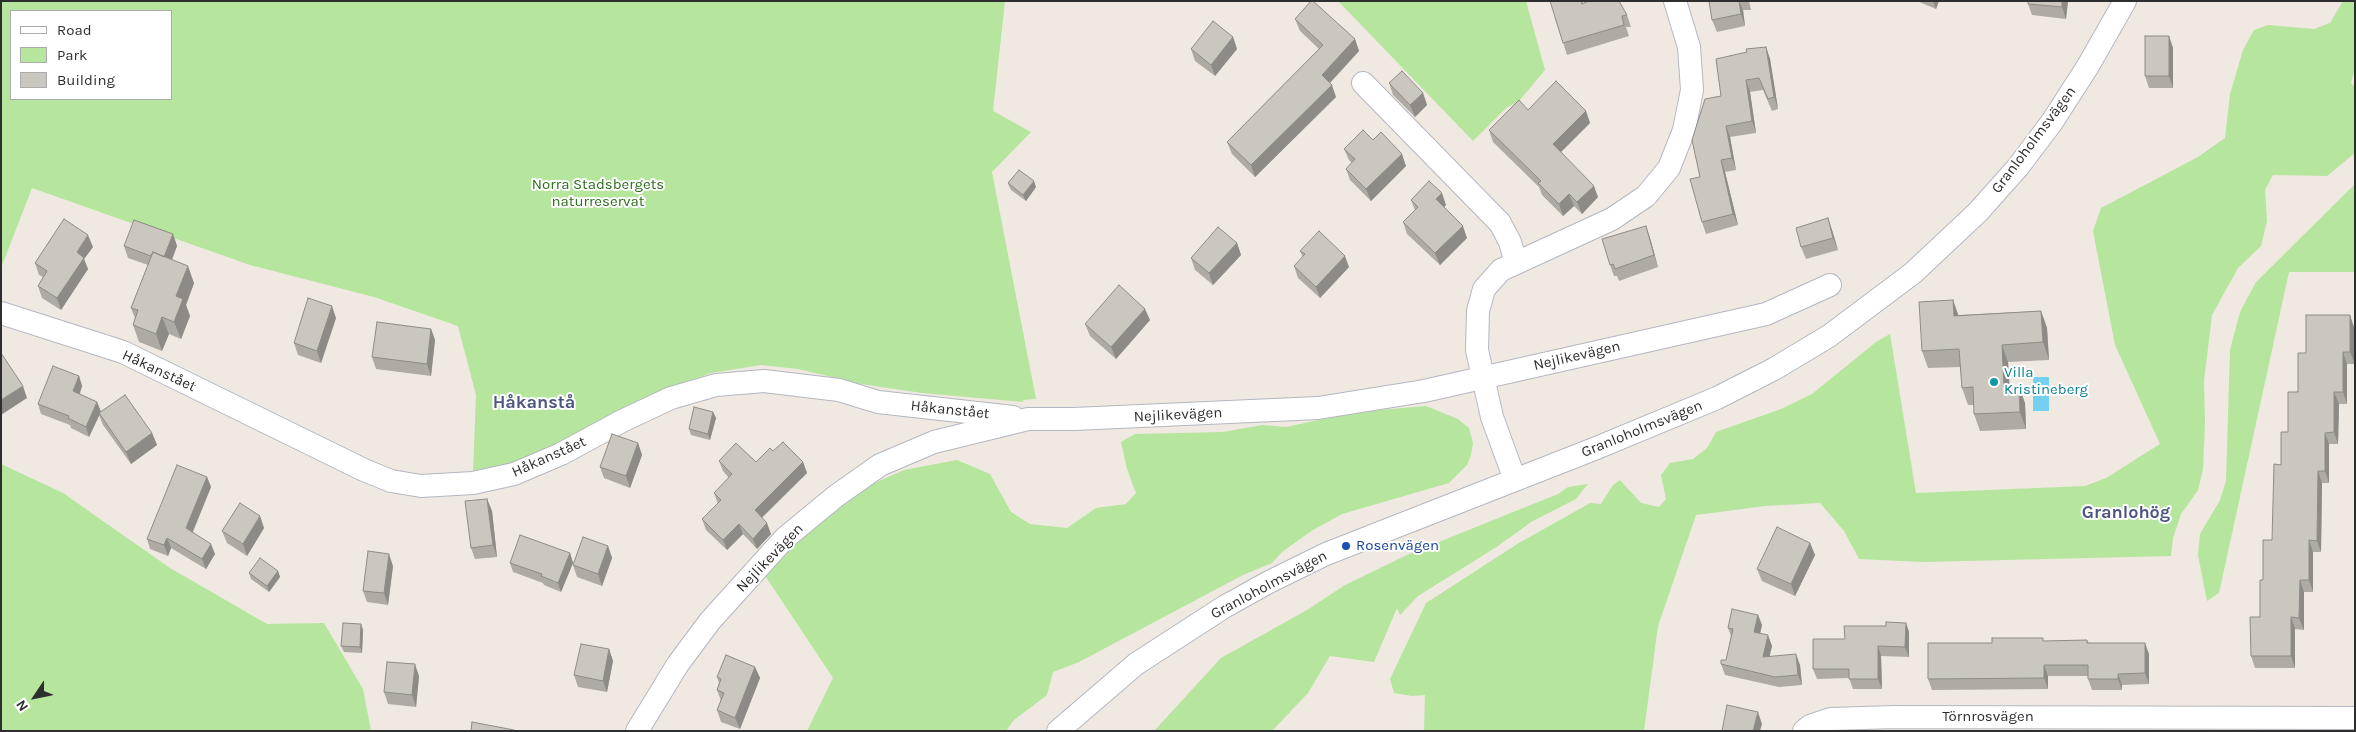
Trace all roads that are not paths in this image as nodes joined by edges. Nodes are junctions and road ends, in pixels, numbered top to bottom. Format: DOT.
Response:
graph roads {
  1 [pos="1675,1"];
  2 [pos="2125,1"];
  3 [pos="1363,83"];
  4 [pos="1516,263"];
  5 [pos="1830,284"];
  6 [pos="1,313"];
  7 [pos="1483,378"];
  8 [pos="1028,419"];
  9 [pos="1515,480"];
  10 [pos="2355,718"];
  11 [pos="2182,725"];
  12 [pos="637,731"];
  13 [pos="1058,731"];
  14 [pos="1804,731"];
  1 -- 4 [label="street"];
  2 -- 9 [label="street, Granloholmsvägen"];
  3 -- 4 [label="street"];
  4 -- 7 [label="street"];
  5 -- 7 [label="street, Nejlikevägen"];
  6 -- 8 [label="street, Håkanstået"];
  7 -- 8 [label="street, Nejlikevägen"];
  7 -- 9 [label="street"];
  8 -- 12 [label="street, Nejlikevägen"];
  9 -- 13 [label="street, Granloholmsvägen"];
  10 -- 11 [label="street, Törnrosvägen"];
  11 -- 14 [label="street, Törnrosvägen"];
}
